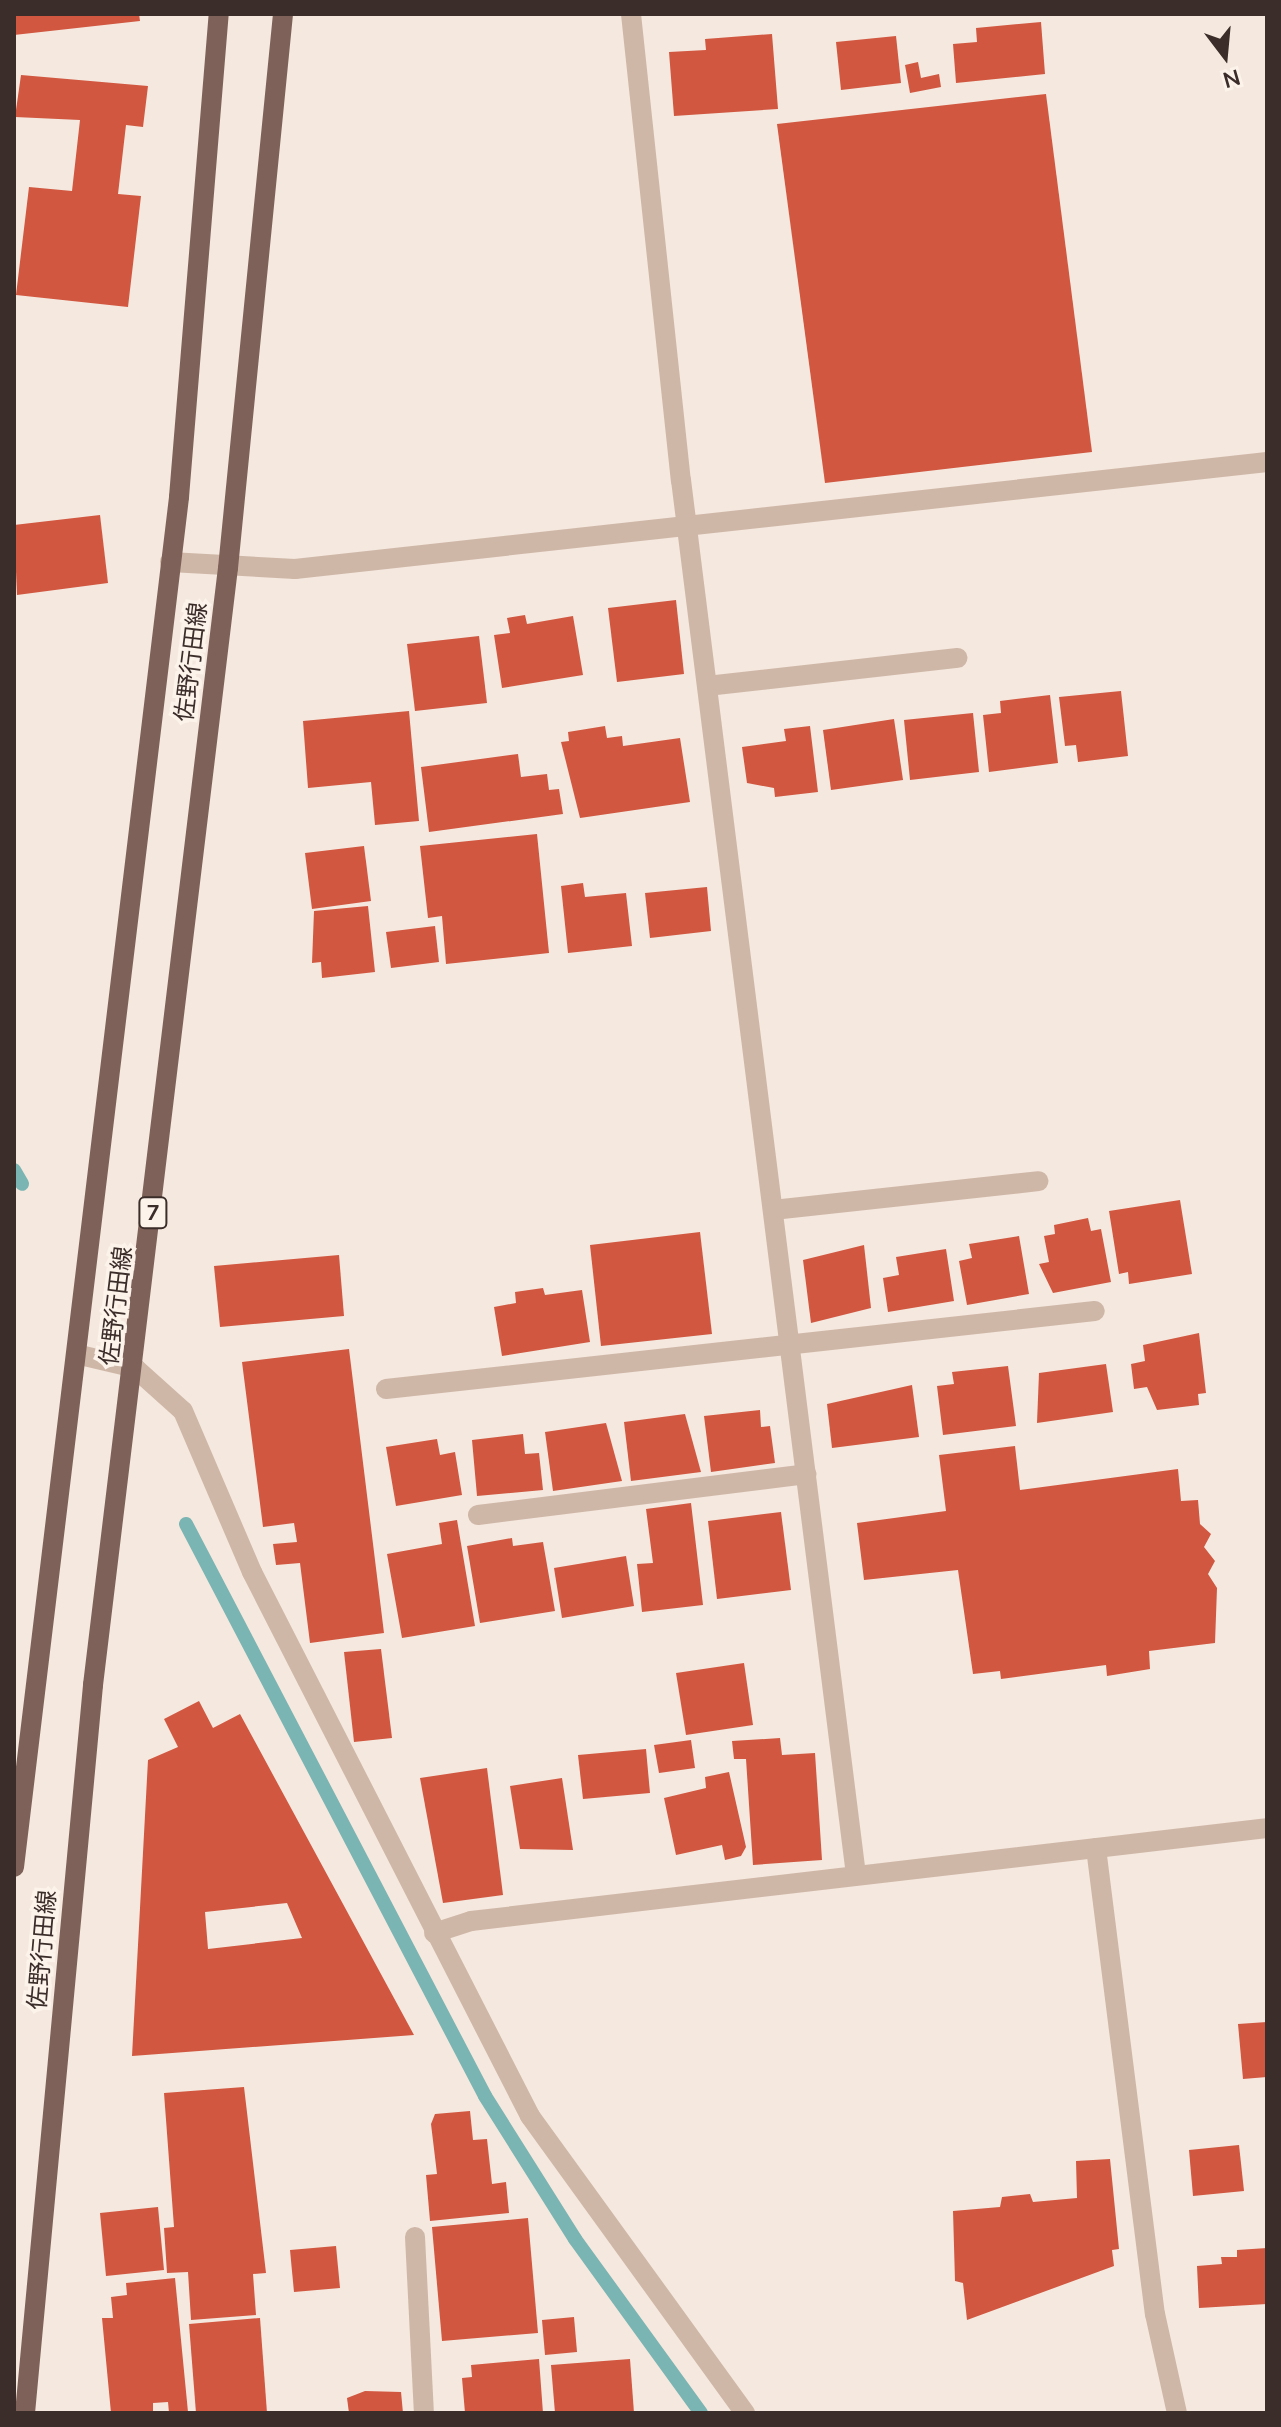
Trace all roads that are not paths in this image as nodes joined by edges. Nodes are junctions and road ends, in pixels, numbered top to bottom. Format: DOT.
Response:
graph roads {
  1 [pos="219,14"];
  2 [pos="283,14"];
  3 [pos="631,14"];
  4 [pos="1267,462"];
  5 [pos="687,526"];
  6 [pos="170,562"];
  7 [pos="228,568"];
  8 [pos="957,658"];
  9 [pos="707,686"];
  10 [pos="1038,1181"];
  11 [pos="773,1210"];
  12 [pos="1095,1311"];
  13 [pos="789,1343"];
  14 [pos="80,1355"];
  15 [pos="135,1368"];
  16 [pos="386,1389"];
  17 [pos="806,1474"];
  18 [pos="478,1515"];
  19 [pos="1267,1828"];
  20 [pos="1096,1848"];
  21 [pos="14,1867"];
  22 [pos="856,1875"];
  23 [pos="434,1933"];
  24 [pos="415,2237"];
  25 [pos="25,2413"];
  26 [pos="424,2413"];
  27 [pos="745,2413"];
  28 [pos="1177,2413"];
  1 -- 6 [label="main road, 佐野行田線"];
  2 -- 7 [label="main road, 佐野行田線 / 7"];
  3 -- 5 [label="street"];
  4 -- 5 [label="street"];
  5 -- 7 [label="street"];
  5 -- 9 [label="street"];
  6 -- 7 [label="street"];
  6 -- 14 [label="main road, 佐野行田線"];
  7 -- 15 [label="main road, 佐野行田線 / 7"];
  8 -- 9 [label="street"];
  9 -- 11 [label="street"];
  10 -- 11 [label="street"];
  11 -- 13 [label="street"];
  12 -- 13 [label="street"];
  13 -- 16 [label="street"];
  13 -- 17 [label="street"];
  14 -- 15 [label="street"];
  14 -- 21 [label="main road, 佐野行田線"];
  15 -- 23 [label="street"];
  15 -- 25 [label="main road, 佐野行田線 / 7"];
  17 -- 18 [label="street"];
  17 -- 22 [label="street"];
  19 -- 20 [label="street"];
  20 -- 22 [label="street"];
  20 -- 28 [label="street"];
  22 -- 23 [label="street"];
  23 -- 27 [label="street"];
  24 -- 26 [label="street"];
}
